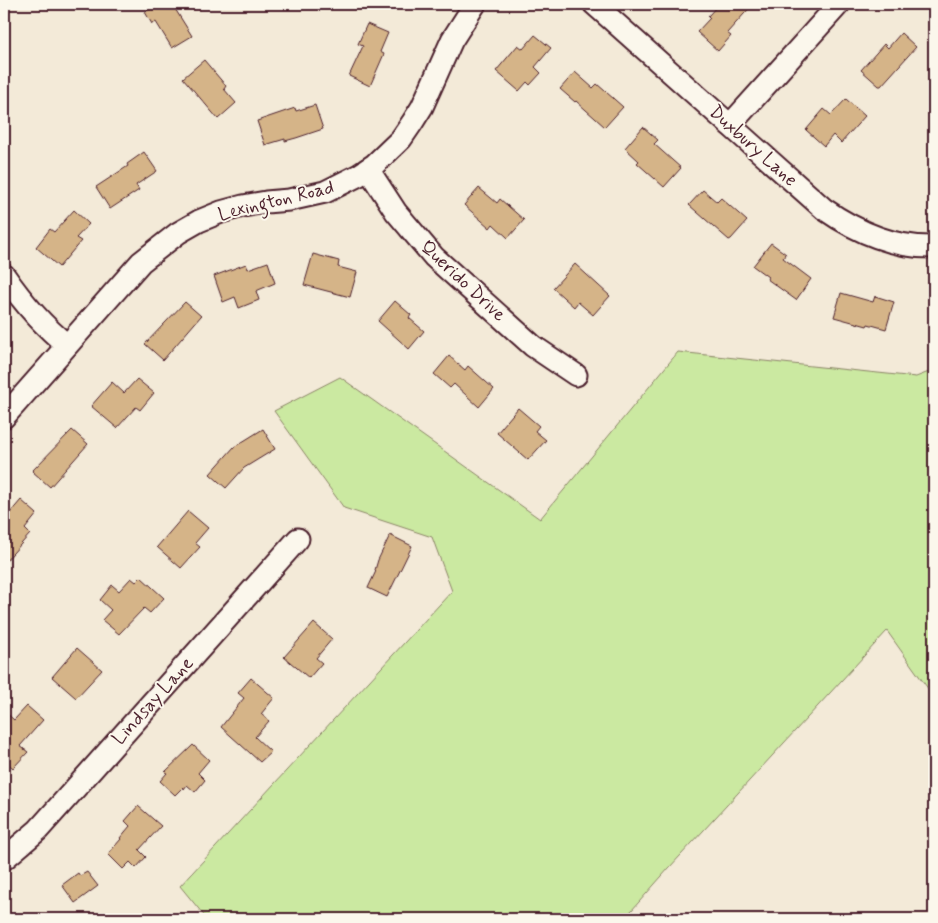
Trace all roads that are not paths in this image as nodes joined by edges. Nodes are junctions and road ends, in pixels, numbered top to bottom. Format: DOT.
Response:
graph roads {
  1 [pos="475,4"];
  2 [pos="594,4"];
  3 [pos="839,4"];
  4 [pos="730,125"];
  5 [pos="368,169"];
  6 [pos="934,247"];
  7 [pos="4,275"];
  8 [pos="67,345"];
  9 [pos="576,375"];
  10 [pos="4,416"];
  11 [pos="298,539"];
  12 [pos="4,859"];
  1 -- 5 [label="street, Lexington Road"];
  2 -- 4 [label="street, Duxbury Lane"];
  3 -- 4 [label="street"];
  4 -- 6 [label="street, Duxbury Lane"];
  5 -- 8 [label="street, Lexington Road"];
  5 -- 9 [label="street, Querido Drive"];
  7 -- 8 [label="street"];
  8 -- 10 [label="street, Lexington Road"];
  11 -- 12 [label="street, Lindsay Lane"];
}
